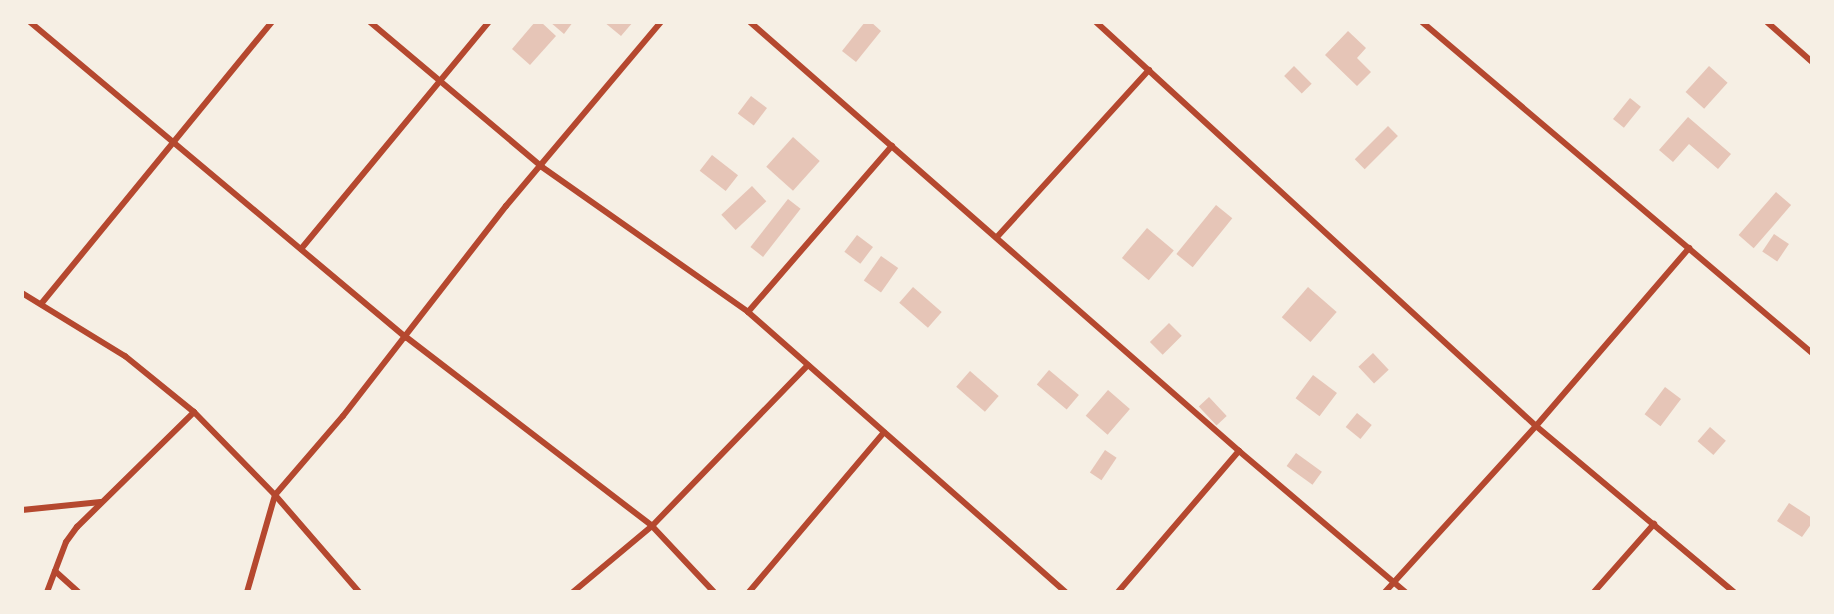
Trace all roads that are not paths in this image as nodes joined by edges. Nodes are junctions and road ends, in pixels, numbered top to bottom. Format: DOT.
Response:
graph roads {
  1 [pos="30,22"];
  2 [pos="272,22"];
  3 [pos="370,22"];
  4 [pos="489,22"];
  5 [pos="661,22"];
  6 [pos="750,22"];
  7 [pos="1096,22"];
  8 [pos="1422,22"];
  9 [pos="1767,22"];
  10 [pos="1812,62"];
  11 [pos="1149,70"];
  12 [pos="439,81"];
  13 [pos="175,143"];
  14 [pos="892,146"];
  15 [pos="542,167"];
  16 [pos="997,237"];
  17 [pos="1689,248"];
  18 [pos="301,249"];
  19 [pos="22,293"];
  20 [pos="40,304"];
  21 [pos="748,312"];
  22 [pos="406,337"];
  23 [pos="1812,353"];
  24 [pos="808,365"];
  25 [pos="194,412"];
  26 [pos="1536,426"];
  27 [pos="884,432"];
  28 [pos="1239,451"];
  29 [pos="274,495"];
  30 [pos="101,502"];
  31 [pos="22,510"];
  32 [pos="1654,524"];
  33 [pos="652,526"];
  34 [pos="56,571"];
  35 [pos="1394,582"];
  36 [pos="47,591"];
  37 [pos="78,591"];
  38 [pos="247,591"];
  39 [pos="359,591"];
  40 [pos="573,591"];
  41 [pos="714,591"];
  42 [pos="749,591"];
  43 [pos="1066,591"];
  44 [pos="1118,591"];
  45 [pos="1385,591"];
  46 [pos="1405,591"];
  47 [pos="1594,591"];
  48 [pos="1734,591"];
  1 -- 13 [label="street"];
  2 -- 13 [label="street"];
  3 -- 12 [label="street"];
  4 -- 12 [label="street"];
  5 -- 15 [label="street"];
  6 -- 14 [label="street"];
  7 -- 11 [label="street"];
  8 -- 17 [label="street"];
  9 -- 10 [label="street"];
  11 -- 16 [label="street"];
  11 -- 26 [label="street"];
  12 -- 15 [label="street"];
  12 -- 18 [label="street"];
  13 -- 18 [label="street"];
  13 -- 20 [label="street"];
  14 -- 16 [label="street"];
  14 -- 21 [label="street"];
  15 -- 21 [label="street"];
  15 -- 22 [label="street"];
  16 -- 28 [label="street"];
  17 -- 23 [label="street"];
  17 -- 26 [label="street"];
  18 -- 22 [label="street"];
  19 -- 20 [label="street"];
  20 -- 25 [label="street"];
  21 -- 24 [label="street"];
  22 -- 29 [label="street"];
  22 -- 33 [label="street"];
  24 -- 27 [label="street"];
  24 -- 33 [label="street"];
  25 -- 29 [label="street"];
  25 -- 30 [label="street"];
  26 -- 32 [label="street"];
  26 -- 35 [label="street"];
  27 -- 42 [label="street"];
  27 -- 43 [label="street"];
  28 -- 35 [label="street"];
  28 -- 44 [label="street"];
  29 -- 38 [label="street"];
  29 -- 39 [label="street"];
  30 -- 31 [label="street"];
  30 -- 34 [label="street"];
  32 -- 47 [label="street"];
  32 -- 48 [label="street"];
  33 -- 40 [label="street"];
  33 -- 41 [label="street"];
  34 -- 36 [label="street"];
  34 -- 37 [label="street"];
  35 -- 45 [label="street"];
  35 -- 46 [label="street"];
}
